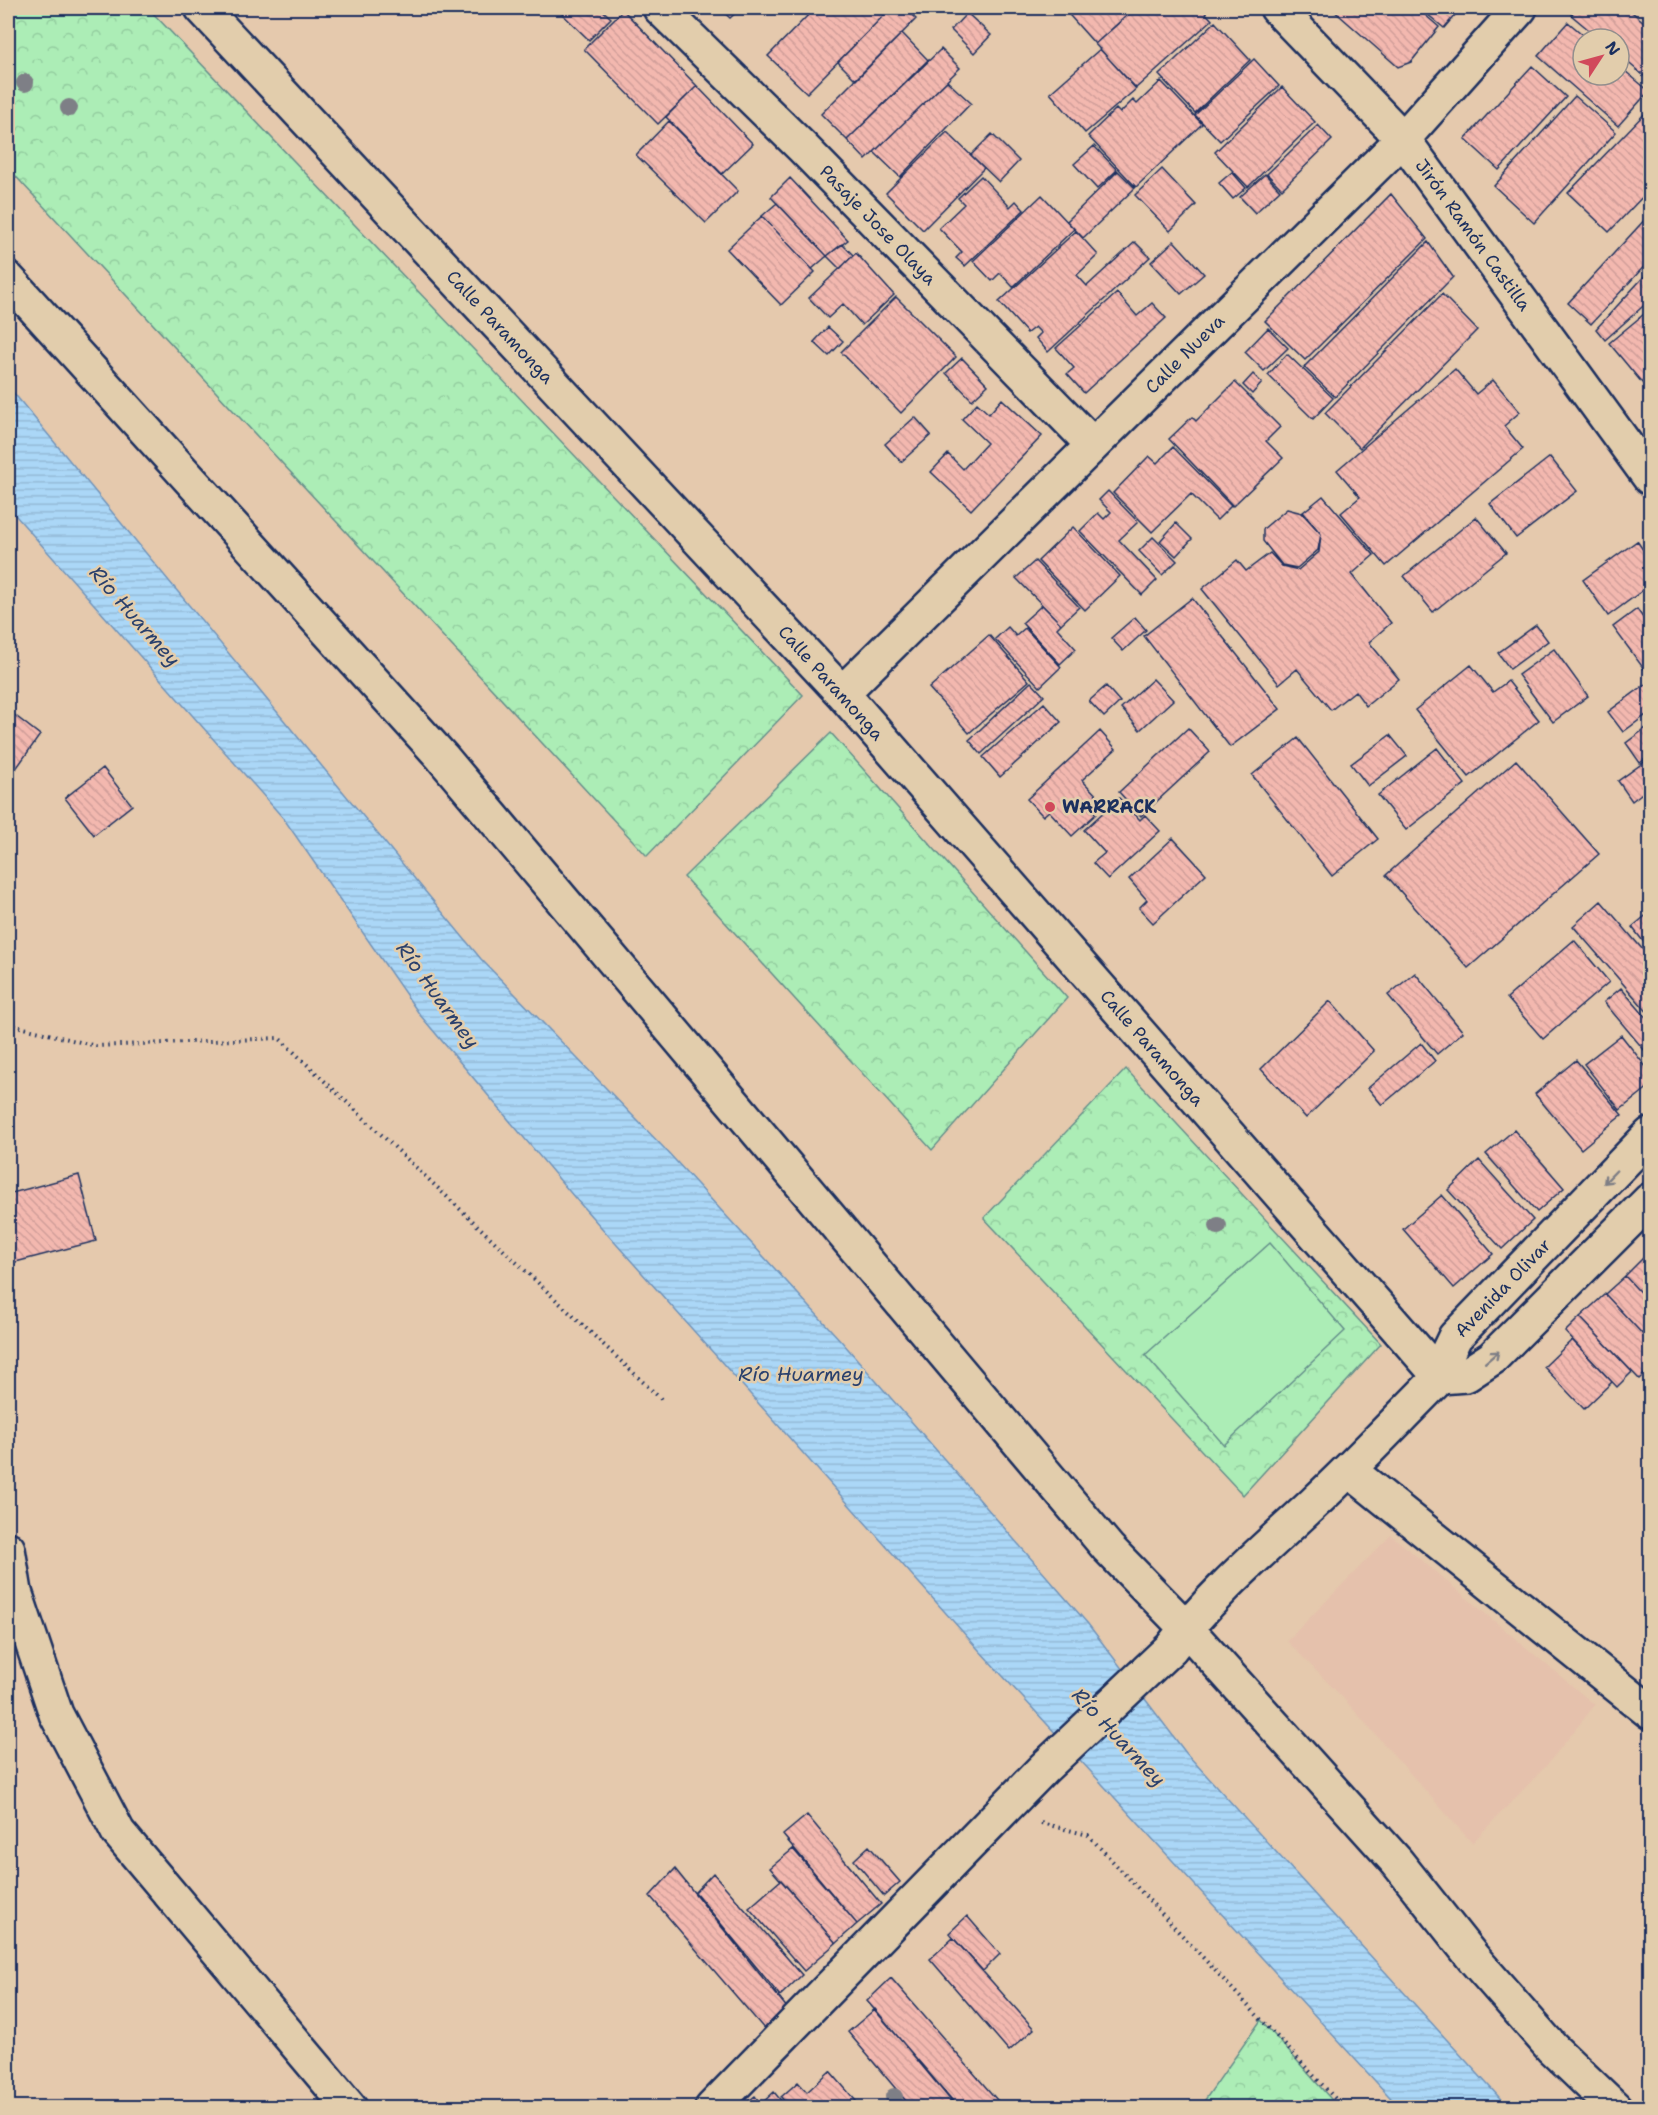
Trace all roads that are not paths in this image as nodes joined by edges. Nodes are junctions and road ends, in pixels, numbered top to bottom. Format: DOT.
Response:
graph roads {
  1 [pos="202,8"];
  2 [pos="660,8"];
  3 [pos="1277,8"];
  4 [pos="1520,8"];
  5 [pos="1403,139"];
  6 [pos="8,279"];
  7 [pos="1093,445"];
  8 [pos="1650,478"];
  9 [pos="842,693"];
  10 [pos="1650,1135"];
  11 [pos="1650,1200"];
  12 [pos="1440,1377"];
  13 [pos="1349,1470"];
  14 [pos="8,1549"];
  15 [pos="1179,1638"];
  16 [pos="1650,1712"];
  17 [pos="350,2108"];
  18 [pos="712,2108"];
  19 [pos="1615,2108"];
  1 -- 9 [label="street, Calle Paramonga"];
  2 -- 7 [label="street, Pasaje Jose Olaya"];
  3 -- 5 [label="street, Jirón Ramón Castilla"];
  4 -- 5 [label="street, Calle Nueva"];
  5 -- 7 [label="street, Calle Nueva"];
  5 -- 8 [label="street, Jirón Ramón Castilla"];
  6 -- 15 [label="street"];
  7 -- 9 [label="street, Calle Nueva"];
  9 -- 12 [label="street, Calle Paramonga"];
  10 -- 12 [label="street, Avenida Olivar, one-way"];
  12 -- 11 [label="street, one-way"];
  12 -- 13 [label="street"];
  13 -- 15 [label="street"];
  13 -- 16 [label="street"];
  14 -- 17 [label="street"];
  15 -- 18 [label="street"];
  15 -- 19 [label="street"];
}
